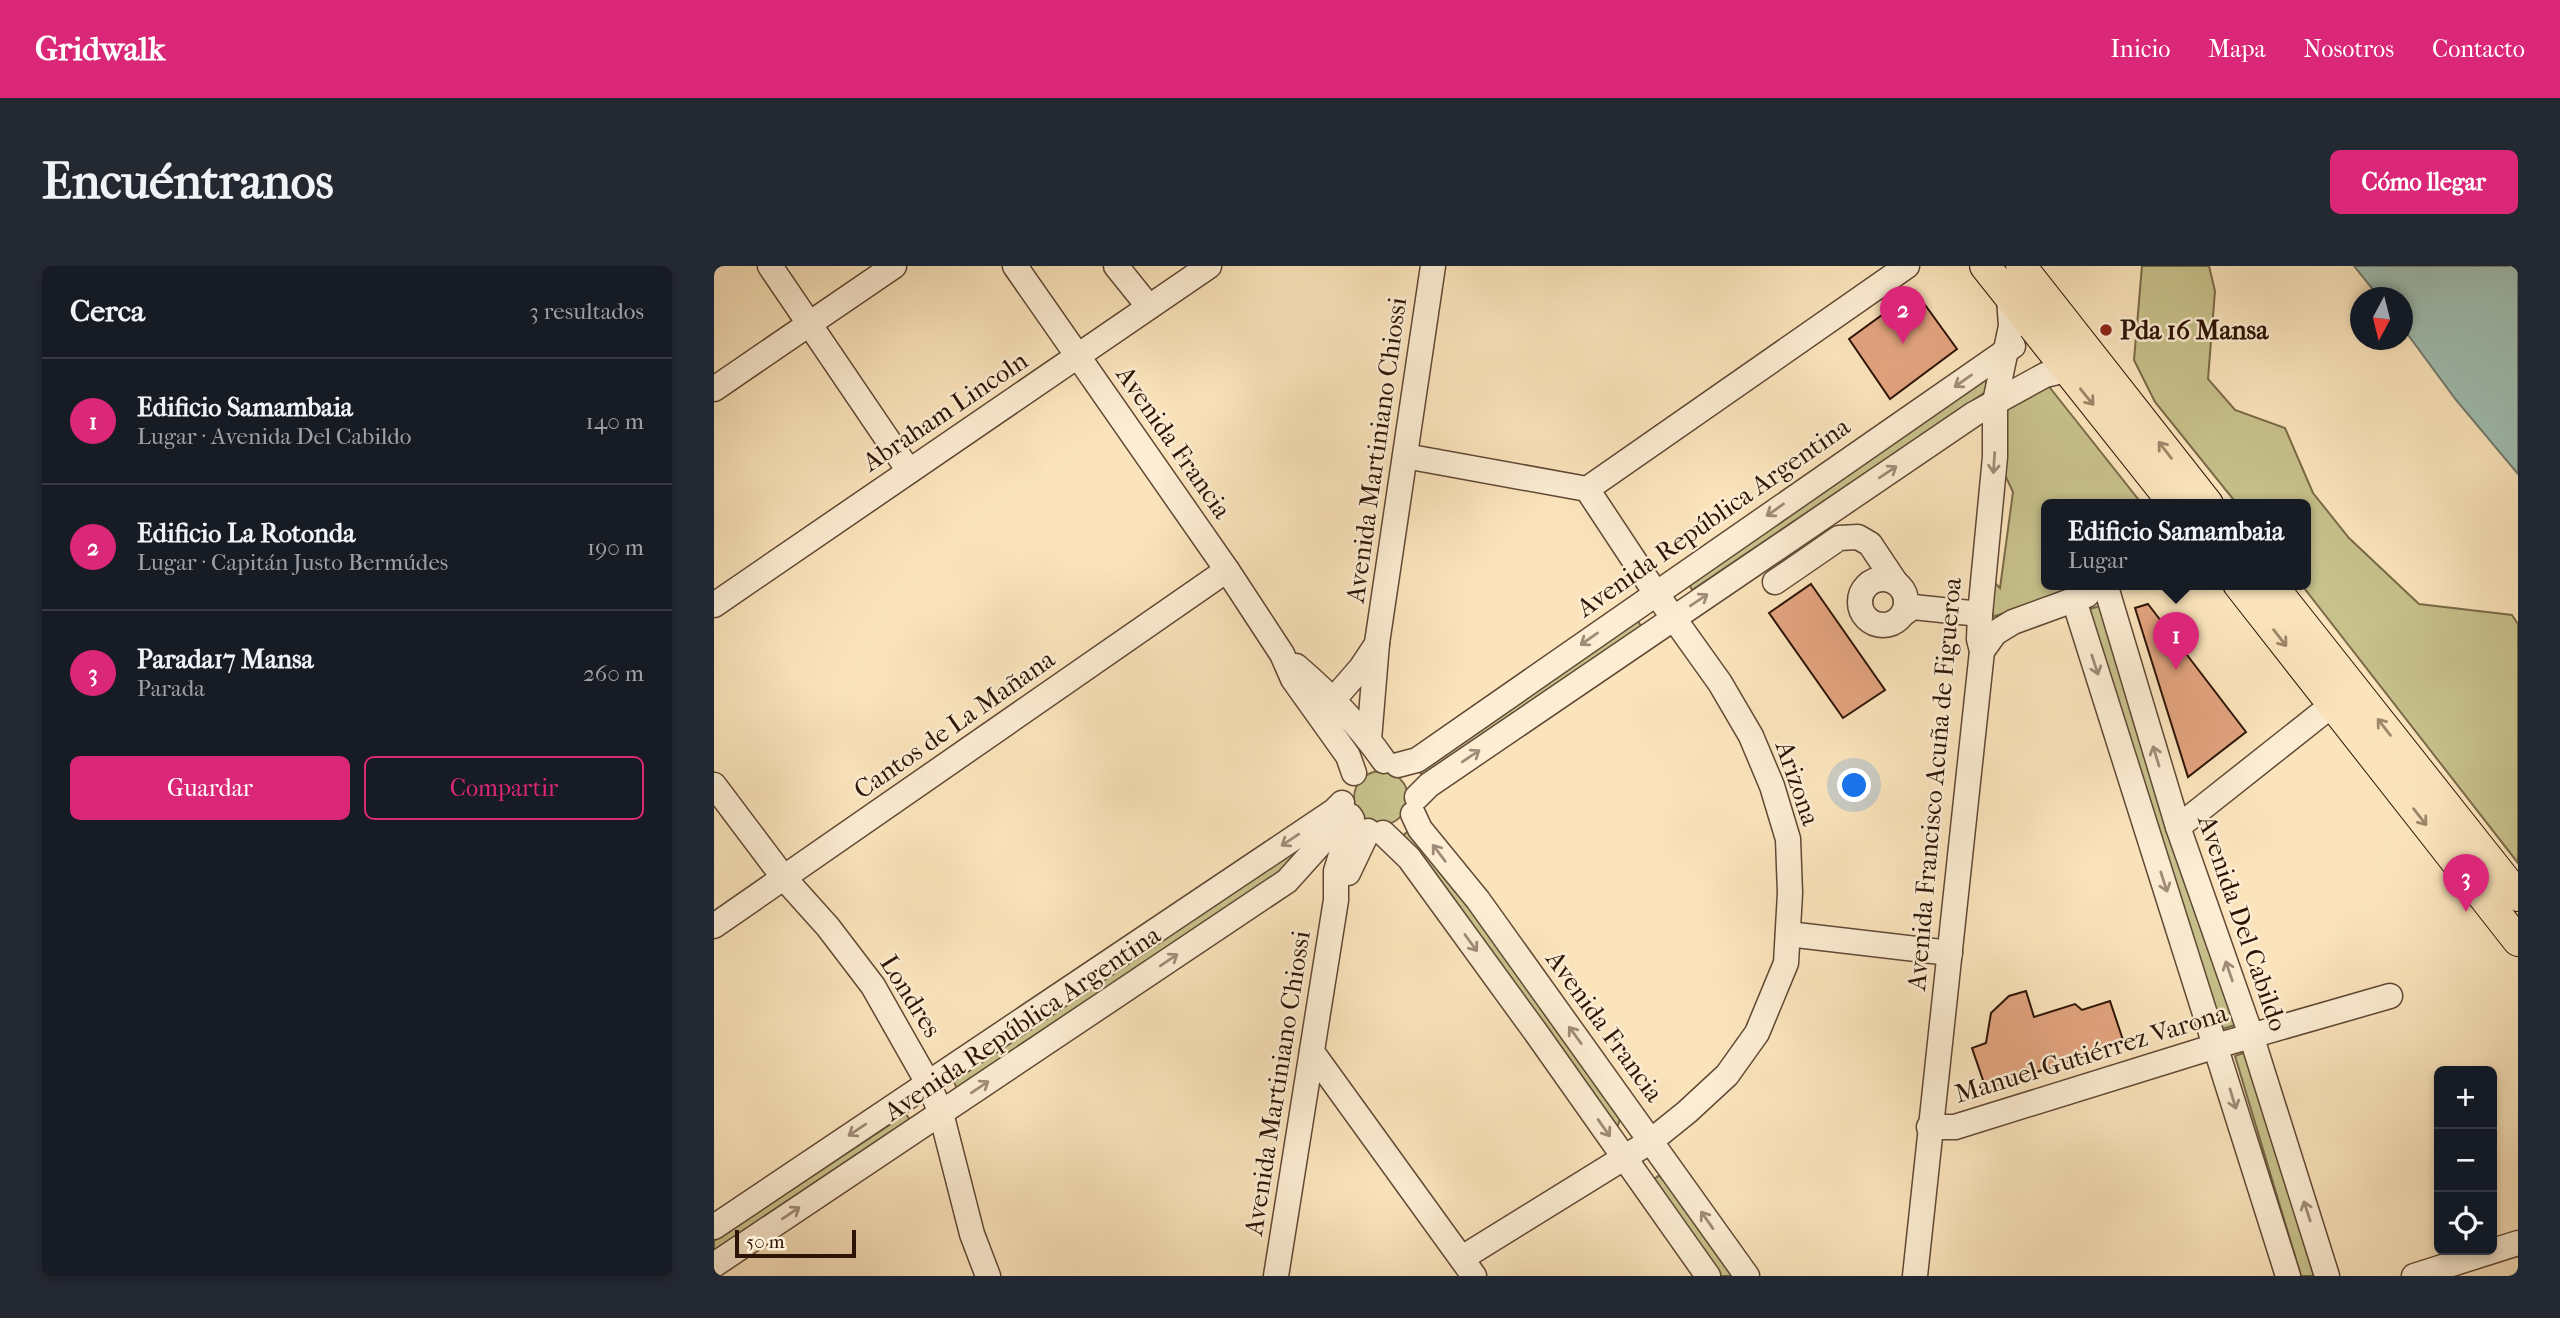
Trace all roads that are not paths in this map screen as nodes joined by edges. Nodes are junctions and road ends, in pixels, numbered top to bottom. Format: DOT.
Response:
graph roads {
  1 [pos="771,266"];
  2 [pos="894,266"];
  3 [pos="1015,266"];
  4 [pos="1116,266"];
  5 [pos="1209,266"];
  6 [pos="1907,266"];
  7 [pos="1985,266"];
  8 [pos="2021,266"];
  9 [pos="1437,270"];
  10 [pos="2010,298"];
  11 [pos="1149,307"];
  12 [pos="2062,320"];
  13 [pos="809,323"];
  14 [pos="2034,330"];
  15 [pos="2006,351"];
  16 [pos="1077,356"];
  17 [pos="2066,370"];
  18 [pos="714,388"];
  19 [pos="1995,402"];
  20 [pos="1405,456"];
  21 [pos="909,471"];
  22 [pos="1587,489"];
  23 [pos="2170,499"];
  24 [pos="2204,499"];
  25 [pos="1227,570"];
  26 [pos="1775,582"];
  27 [pos="2100,590"];
  28 [pos="2112,590"];
  29 [pos="2243,590"];
  30 [pos="2276,590"];
  31 [pos="1655,592"];
  32 [pos="2074,600"];
  33 [pos="714,605"];
  34 [pos="1981,607"];
  35 [pos="1672,618"];
  36 [pos="1377,643"];
  37 [pos="1982,651"];
  38 [pos="1282,654"];
  39 [pos="1334,699"];
  40 [pos="2332,705"];
  41 [pos="1327,723"];
  42 [pos="1369,740"];
  43 [pos="1391,763"];
  44 [pos="1354,773"];
  45 [pos="714,785"];
  46 [pos="1415,806"];
  47 [pos="1359,820"];
  48 [pos="2178,827"];
  49 [pos="784,878"];
  50 [pos="2518,896"];
  51 [pos="714,926"];
  52 [pos="1788,934"];
  53 [pos="2518,941"];
  54 [pos="1950,953"];
  55 [pos="2390,996"];
  56 [pos="2251,1035"];
  57 [pos="2216,1046"];
  58 [pos="1312,1052"];
  59 [pos="928,1083"];
  60 [pos="941,1113"];
  61 [pos="1930,1127"];
  62 [pos="1651,1141"];
  63 [pos="1625,1158"];
  64 [pos="714,1227"];
  65 [pos="2518,1243"];
  66 [pos="714,1265"];
  67 [pos="1468,1267"];
  68 [pos="988,1276"];
  69 [pos="1276,1276"];
  70 [pos="1709,1276"];
  71 [pos="1747,1276"];
  72 [pos="1915,1276"];
  73 [pos="2288,1276"];
  74 [pos="2327,1276"];
  75 [pos="2414,1276"];
  1 -- 13 [label="street"];
  2 -- 13 [label="street"];
  3 -- 16 [label="street, Avenida Francia"];
  4 -- 11 [label="street"];
  5 -- 11 [label="street, Abraham Lincoln"];
  6 -- 22 [label="street"];
  7 -- 10 [label="main road"];
  8 -- 12 [label="main road"];
  9 -- 20 [label="street, Avenida Martiniano Chiossi"];
  10 -- 14 [label="main road"];
  10 -- 15 [label="street, Avenida Francisco Acuña de Figueroa"];
  11 -- 16 [label="street, Abraham Lincoln"];
  12 -- 14 [label="street, Avenida República Argentina"];
  24 -- 12 [label="main road, one-way"];
  13 -- 18 [label="street"];
  13 -- 21 [label="street"];
  14 -- 15 [label="street, Avenida República Argentina"];
  14 -- 17 [label="main road"];
  15 -- 19 [label="street, Avenida Francisco Acuña de Figueroa"];
  15 -- 31 [label="street, Avenida República Argentina, one-way"];
  16 -- 21 [label="street, Abraham Lincoln"];
  16 -- 25 [label="street, Avenida Francia"];
  17 -- 19 [label="street"];
  17 -- 23 [label="main road, one-way"];
  19 -- 34 [label="street, Avenida Francisco Acuña de Figueroa, one-way"];
  35 -- 19 [label="street, one-way"];
  20 -- 22 [label="street"];
  20 -- 36 [label="street, Avenida Martiniano Chiossi"];
  21 -- 33 [label="street, Abraham Lincoln"];
  22 -- 31 [label="street, Arizona"];
  25 -- 38 [label="street, Avenida Francia"];
  25 -- 49 [label="street, Cantos de La Mañana"];
  26 -- 34 [label="street"];
  27 -- 32 [label="street"];
  48 -- 28 [label="street, Avenida Del Cabildo, one-way"];
  29 -- 40 [label="main road, one-way"];
  50 -- 30 [label="main road, one-way"];
  31 -- 35 [label="street, Arizona"];
  31 -- 43 [label="street, Avenida República Argentina, one-way"];
  32 -- 37 [label="street"];
  32 -- 57 [label="street, one-way"];
  34 -- 37 [label="street, Avenida Francisco Acuña de Figueroa"];
  46 -- 35 [label="street, one-way"];
  35 -- 52 [label="street, Arizona"];
  36 -- 39 [label="street, Avenida Martiniano Chiossi"];
  36 -- 42 [label="street, Avenida Martiniano Chiossi"];
  37 -- 54 [label="street, Avenida Francisco Acuña de Figueroa"];
  38 -- 39 [label="street, Avenida Francia"];
  38 -- 41 [label="street, Avenida Francia"];
  39 -- 41 [label="street, Avenida Martiniano Chiossi"];
  39 -- 42 [label="street, Avenida Francia"];
  40 -- 48 [label="street"];
  40 -- 53 [label="main road, one-way"];
  41 -- 44 [label="street, Avenida Francia"];
  42 -- 43 [label="street, Avenida Francia"];
  43 -- 44 [label="street"];
  43 -- 46 [label="street"];
  44 -- 47 [label="street"];
  45 -- 49 [label="street, Londres"];
  46 -- 47 [label="street"];
  62 -- 46 [label="street, Avenida Francia, one-way"];
  47 -- 58 [label="street, Avenida Martiniano Chiossi"];
  47 -- 59 [label="street, Avenida República Argentina, one-way"];
  60 -- 47 [label="street, Avenida República Argentina, one-way"];
  47 -- 63 [label="street, one-way"];
  56 -- 48 [label="street, Avenida Del Cabildo, one-way"];
  49 -- 51 [label="street, Cantos de La Mañana"];
  49 -- 59 [label="street, Londres"];
  52 -- 54 [label="street"];
  52 -- 62 [label="street, Arizona"];
  54 -- 61 [label="street, Avenida Francisco Acuña de Figueroa"];
  55 -- 56 [label="street, Manuel Gutiérrez Varona"];
  56 -- 57 [label="street, Manuel Gutiérrez Varona"];
  74 -- 56 [label="street, Avenida Del Cabildo, one-way"];
  57 -- 61 [label="street, Manuel Gutiérrez Varona"];
  57 -- 73 [label="street, one-way"];
  58 -- 67 [label="street"];
  58 -- 69 [label="street, Avenida Martiniano Chiossi"];
  59 -- 60 [label="street, Londres"];
  59 -- 64 [label="street, Avenida República Argentina, one-way"];
  66 -- 60 [label="street, Avenida República Argentina, one-way"];
  60 -- 68 [label="street, Londres"];
  61 -- 72 [label="street, Avenida Francisco Acuña de Figueroa"];
  62 -- 63 [label="street, Arizona"];
  71 -- 62 [label="street, Avenida Francia, one-way"];
  63 -- 67 [label="street, Arizona"];
  63 -- 70 [label="street"];
  65 -- 75 [label="street"];
}
